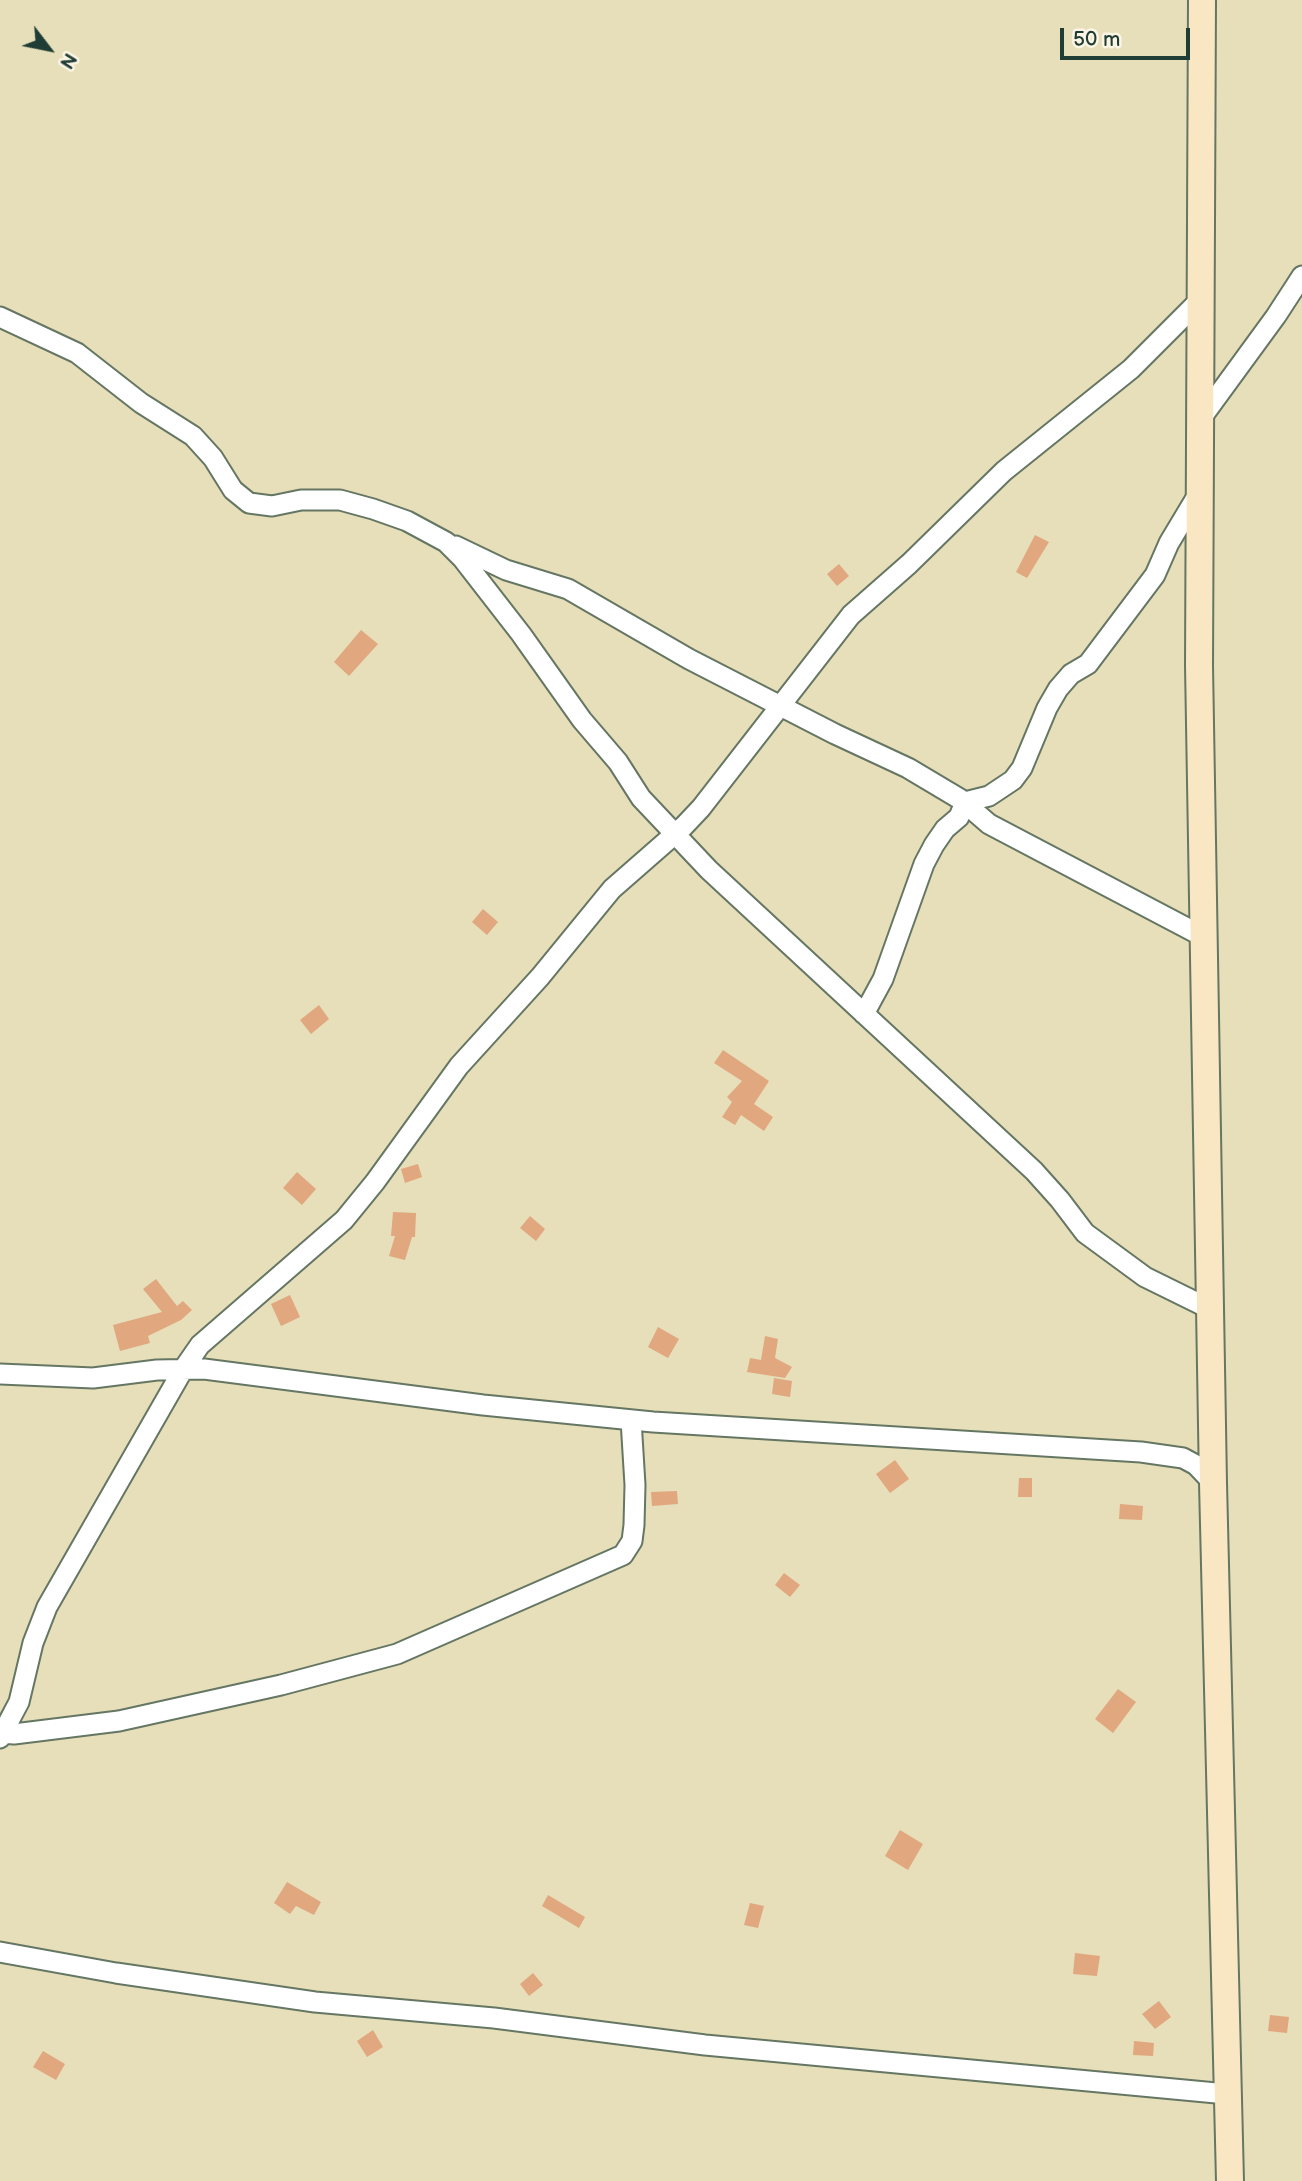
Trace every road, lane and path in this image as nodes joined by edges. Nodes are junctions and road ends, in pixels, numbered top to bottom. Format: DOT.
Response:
graph roads {
  1 [pos="1204,3"];
  2 [pos="1302,276"];
  3 [pos="1200,300"];
  4 [pos="0,317"];
  5 [pos="1200,420"];
  6 [pos="1199,492"];
  7 [pos="446,542"];
  8 [pos="781,706"];
  9 [pos="965,803"];
  10 [pos="674,834"];
  11 [pos="1203,937"];
  12 [pos="864,1014"];
  13 [pos="1210,1308"];
  14 [pos="184,1368"];
  15 [pos="0,1374"];
  16 [pos="631,1420"];
  17 [pos="1213,1483"];
  18 [pos="1,1735"];
  19 [pos="0,1952"];
  20 [pos="1227,2094"];
  21 [pos="1230,2181"];
  1 -- 3 [label="street"];
  2 -- 5 [label="street"];
  3 -- 5 [label="street"];
  3 -- 8 [label="street"];
  4 -- 7 [label="street"];
  5 -- 6 [label="street"];
  6 -- 9 [label="street"];
  6 -- 11 [label="street"];
  7 -- 8 [label="street"];
  7 -- 10 [label="street"];
  8 -- 9 [label="street"];
  8 -- 10 [label="street"];
  9 -- 11 [label="street"];
  9 -- 12 [label="street"];
  10 -- 12 [label="street"];
  10 -- 14 [label="street"];
  11 -- 13 [label="street"];
  12 -- 13 [label="street"];
  13 -- 17 [label="street"];
  14 -- 15 [label="street"];
  14 -- 16 [label="street"];
  14 -- 18 [label="street"];
  16 -- 17 [label="street"];
  16 -- 18 [label="street"];
  17 -- 20 [label="street"];
  19 -- 20 [label="street"];
  20 -- 21 [label="street"];
}
